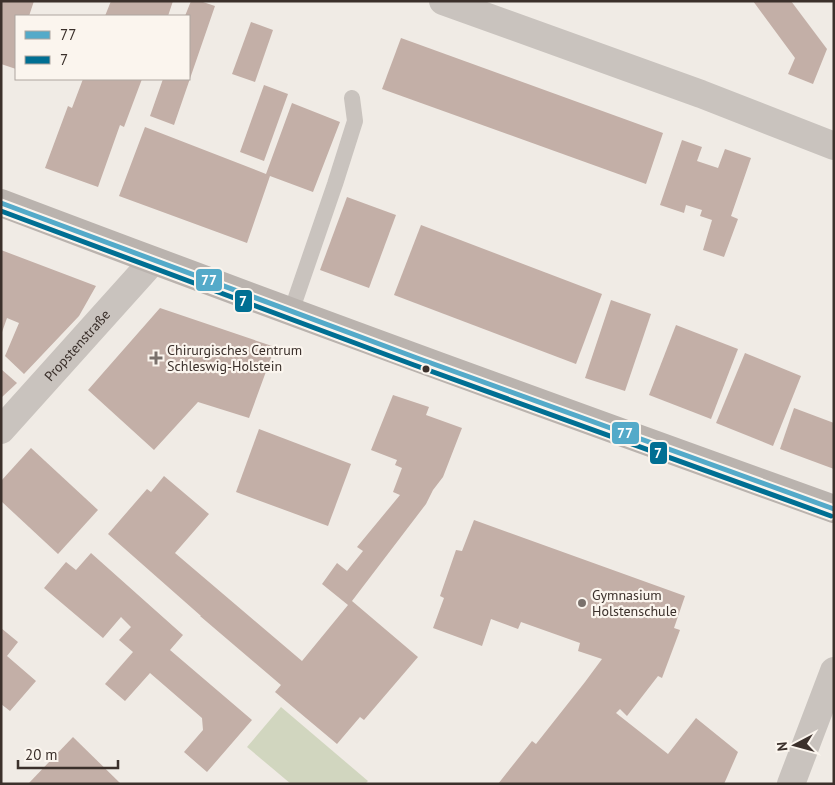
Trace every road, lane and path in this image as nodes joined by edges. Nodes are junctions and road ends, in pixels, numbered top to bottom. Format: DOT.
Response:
graph roads {
  1 [pos="443,1"];
  2 [pos="352,98"];
  3 [pos="834,146"];
  4 [pos="1,203"];
  5 [pos="153,261"];
  6 [pos="291,312"];
  7 [pos="1,430"];
  8 [pos="834,509"];
  9 [pos="834,671"];
  10 [pos="791,784"];
  1 -- 3 [label="street"];
  2 -- 6 [label="lane"];
  4 -- 5 [label="main road"];
  5 -- 6 [label="main road"];
  5 -- 7 [label="street, Propstenstraße"];
  6 -- 8 [label="main road"];
  9 -- 10 [label="street"];
}
